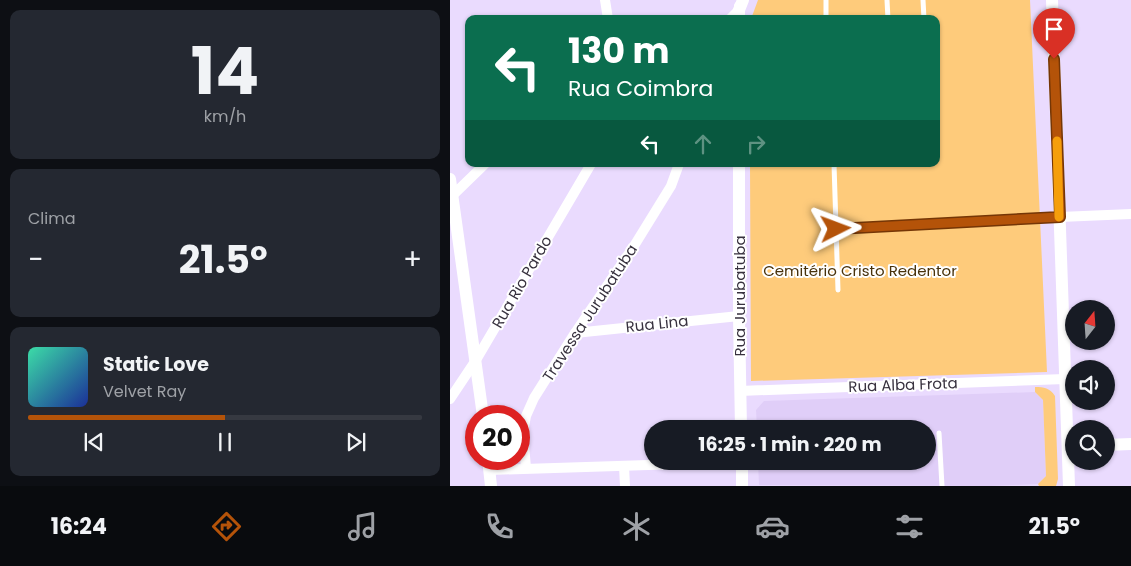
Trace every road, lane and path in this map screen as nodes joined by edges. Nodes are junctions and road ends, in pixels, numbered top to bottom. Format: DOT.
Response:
graph roads {
  1 [pos="605,0"];
  2 [pos="826,0"];
  3 [pos="887,0"];
  4 [pos="924,0"];
  5 [pos="1052,0"];
  6 [pos="607,15"];
  7 [pos="826,15"];
  8 [pos="888,15"];
  9 [pos="924,15"];
  10 [pos="482,167"];
  11 [pos="589,167"];
  12 [pos="678,167"];
  13 [pos="739,167"];
  14 [pos="834,167"];
  15 [pos="450,179"];
  16 [pos="451,197"];
  17 [pos="1131,214"];
  18 [pos="1060,217"];
  19 [pos="836,229"];
  20 [pos="838,290"];
  21 [pos="739,316"];
  22 [pos="575,333"];
  23 [pos="476,360"];
  24 [pos="1065,360"];
  25 [pos="1065,379"];
  26 [pos="740,391"];
  27 [pos="450,399"];
  28 [pos="482,405"];
  29 [pos="530,407"];
  30 [pos="741,420"];
  31 [pos="939,433"];
  32 [pos="1131,444"];
  33 [pos="1115,445"];
  34 [pos="644,465"];
  35 [pos="624,466"];
  36 [pos="530,468"];
  37 [pos="490,470"];
  38 [pos="742,470"];
  39 [pos="1070,470"];
  40 [pos="491,486"];
  41 [pos="625,486"];
  42 [pos="742,486"];
  43 [pos="942,486"];
  44 [pos="1070,486"];
  1 -- 6 [label="street"];
  2 -- 7 [label="lane"];
  3 -- 8 [label="lane"];
  4 -- 9 [label="lane"];
  5 -- 18 [label="street"];
  10 -- 16 [label="street"];
  11 -- 23 [label="street, Rua Rio Pardo"];
  12 -- 22 [label="street, Travessa Jurubatuba"];
  13 -- 21 [label="street, Rua Jurubatuba"];
  14 -- 19 [label="lane"];
  15 -- 16 [label="street"];
  16 -- 23 [label="street"];
  17 -- 18 [label="street"];
  18 -- 19 [label="lane"];
  18 -- 24 [label="street"];
  19 -- 20 [label="lane"];
  21 -- 22 [label="street, Rua Lina"];
  21 -- 26 [label="street, Rua Jurubatuba"];
  22 -- 29 [label="street, Travessa Jurubatuba"];
  23 -- 27 [label="street, Rua Rio Pardo"];
  23 -- 28 [label="street"];
  25 -- 26 [label="street, Rua Alba Frota"];
  26 -- 30 [label="street, Rua Jurubatuba"];
  31 -- 43 [label="lane"];
  32 -- 33 [label="street"];
  34 -- 35 [label="street"];
  35 -- 36 [label="street"];
  35 -- 41 [label="street"];
  37 -- 40 [label="street"];
  38 -- 42 [label="street"];
  39 -- 44 [label="street"];
}
